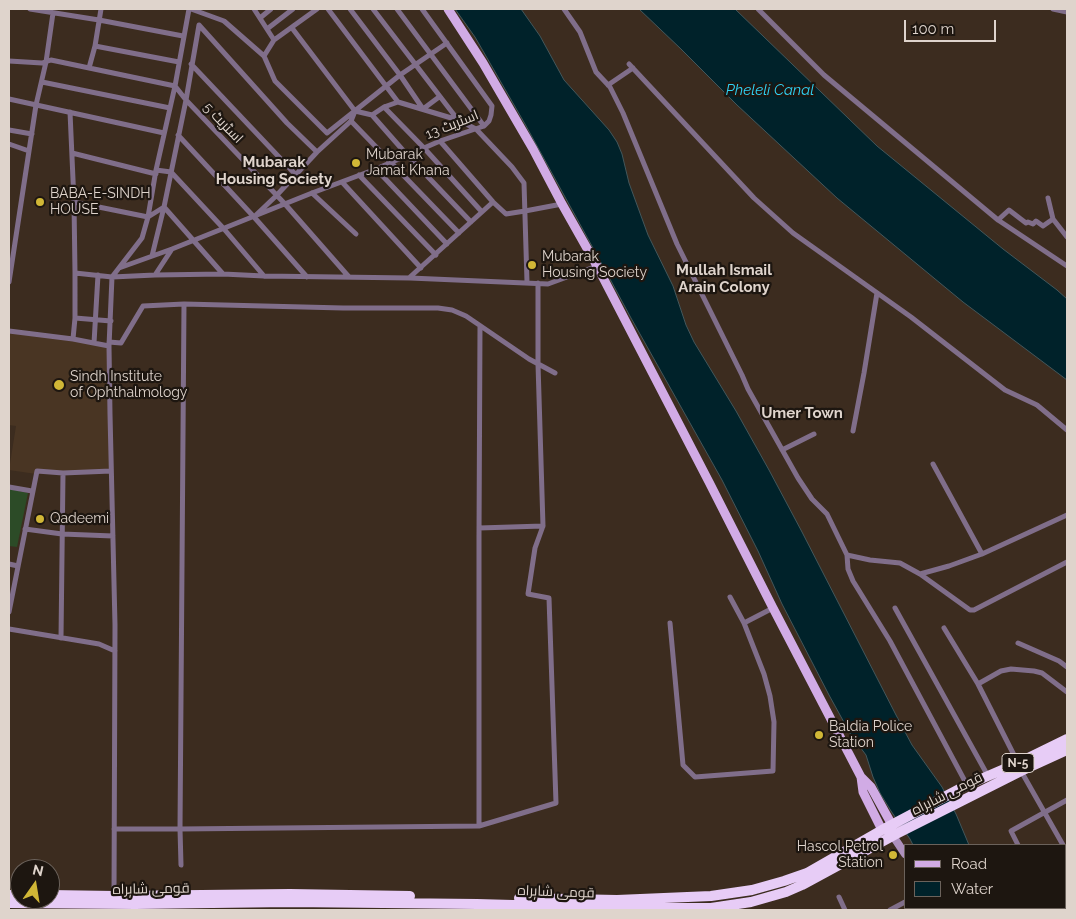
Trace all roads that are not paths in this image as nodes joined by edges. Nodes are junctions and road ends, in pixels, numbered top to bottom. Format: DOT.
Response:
graph roads {
  1 [pos="30,9"];
  2 [pos="101,9"];
  3 [pos="190,9"];
  4 [pos="254,9"];
  5 [pos="271,9"];
  6 [pos="293,9"];
  7 [pos="317,9"];
  8 [pos="328,9"];
  9 [pos="350,9"];
  10 [pos="373,9"];
  11 [pos="398,9"];
  12 [pos="422,9"];
  13 [pos="448,9"];
  14 [pos="564,9"];
  15 [pos="758,9"];
  16 [pos="1053,9"];
  17 [pos="42,10"];
  18 [pos="1067,12"];
  19 [pos="53,13"];
  20 [pos="260,18"];
  21 [pos="98,20"];
  22 [pos="292,28"];
  23 [pos="267,29"];
  24 [pos="184,36"];
  25 [pos="274,40"];
  26 [pos="447,43"];
  27 [pos="95,46"];
  28 [pos="430,54"];
  29 [pos="264,56"];
  30 [pos="9,61"];
  31 [pos="46,62"];
  32 [pos="179,62"];
  33 [pos="191,64"];
  34 [pos="415,64"];
  35 [pos="89,68"];
  36 [pos="400,75"];
  37 [pos="42,82"];
  38 [pos="608,85"];
  39 [pos="175,86"];
  40 [pos="386,86"];
  41 [pos="439,97"];
  42 [pos="9,99"];
  43 [pos="186,100"];
  44 [pos="398,102"];
  45 [pos="36,105"];
  46 [pos="170,108"];
  47 [pos="384,108"];
  48 [pos="423,110"];
  49 [pos="355,111"];
  50 [pos="70,112"];
  51 [pos="372,115"];
  52 [pos="458,120"];
  53 [pos="351,121"];
  54 [pos="484,126"];
  55 [pos="476,129"];
  56 [pos="9,130"];
  57 [pos="164,133"];
  58 [pos="32,134"];
  59 [pos="178,135"];
  60 [pos="440,141"];
  61 [pos="9,144"];
  62 [pos="424,148"];
  63 [pos="29,152"];
  64 [pos="317,152"];
  65 [pos="72,153"];
  66 [pos="408,156"];
  67 [pos="392,162"];
  68 [pos="376,169"];
  69 [pos="156,172"];
  70 [pos="171,172"];
  71 [pos="296,175"];
  72 [pos="359,175"];
  73 [pos="342,182"];
  74 [pos="312,193"];
  75 [pos="276,196"];
  76 [pos="1048,198"];
  77 [pos="74,202"];
  78 [pos="493,202"];
  79 [pos="285,204"];
  80 [pos="562,204"];
  81 [pos="164,208"];
  82 [pos="525,211"];
  83 [pos="482,212"];
  84 [pos="148,217"];
  85 [pos="254,217"];
  86 [pos="1053,219"];
  87 [pos="998,220"];
  88 [pos="471,222"];
  89 [pos="9,229"];
  90 [pos="17,229"];
  91 [pos="224,229"];
  92 [pos="459,233"];
  93 [pos="356,234"];
  94 [pos="1067,237"];
  95 [pos="194,241"];
  96 [pos="447,244"];
  97 [pos="172,249"];
  98 [pos="436,255"];
  99 [pos="152,256"];
  100 [pos="10,266"];
  101 [pos="597,266"];
  102 [pos="1067,266"];
  103 [pos="421,268"];
  104 [pos="118,269"];
  105 [pos="75,273"];
  106 [pos="223,274"];
  107 [pos="98,275"];
  108 [pos="155,275"];
  109 [pos="264,276"];
  110 [pos="112,277"];
  111 [pos="307,277"];
  112 [pos="349,277"];
  113 [pos="410,278"];
  114 [pos="9,282"];
  115 [pos="527,282"];
  116 [pos="538,283"];
  117 [pos="877,293"];
  118 [pos="184,304"];
  119 [pos="75,318"];
  120 [pos="96,320"];
  121 [pos="111,322"];
  122 [pos="480,326"];
  123 [pos="9,331"];
  124 [pos="73,339"];
  125 [pos="94,343"];
  126 [pos="109,344"];
  127 [pos="538,364"];
  128 [pos="555,373"];
  129 [pos="1067,430"];
  130 [pos="853,431"];
  131 [pos="814,434"];
  132 [pos="782,450"];
  133 [pos="933,464"];
  134 [pos="111,472"];
  135 [pos="63,473"];
  136 [pos="9,487"];
  137 [pos="32,491"];
  138 [pos="1067,515"];
  139 [pos="543,526"];
  140 [pos="479,528"];
  141 [pos="25,529"];
  142 [pos="62,534"];
  143 [pos="113,536"];
  144 [pos="982,554"];
  145 [pos="847,555"];
  146 [pos="1067,562"];
  147 [pos="9,564"];
  148 [pos="18,566"];
  149 [pos="920,574"];
  150 [pos="730,597"];
  151 [pos="773,608"];
  152 [pos="895,608"];
  153 [pos="9,612"];
  154 [pos="670,623"];
  155 [pos="744,623"];
  156 [pos="944,628"];
  157 [pos="9,629"];
  158 [pos="61,638"];
  159 [pos="1018,643"];
  160 [pos="115,651"];
  161 [pos="1067,667"];
  162 [pos="978,684"];
  163 [pos="1067,692"];
  164 [pos="1067,739"];
  165 [pos="1067,750"];
  166 [pos="1020,767"];
  167 [pos="988,776"];
  168 [pos="861,777"];
  169 [pos="967,785"];
  170 [pos="1067,800"];
  171 [pos="1045,812"];
  172 [pos="479,826"];
  173 [pos="114,829"];
  174 [pos="894,829"];
  175 [pos="180,830"];
  176 [pos="882,830"];
  177 [pos="1018,844"];
  178 [pos="1062,844"];
  179 [pos="904,852"];
  180 [pos="181,865"];
  181 [pos="809,877"];
  182 [pos="60,895"];
  183 [pos="114,896"];
  184 [pos="839,897"];
  185 [pos="210,898"];
  186 [pos="60,902"];
  187 [pos="290,902"];
  188 [pos="904,903"];
  189 [pos="752,906"];
  190 [pos="135,907"];
  191 [pos="177,907"];
  192 [pos="527,908"];
  193 [pos="555,908"];
  194 [pos="580,909"];
  195 [pos="624,909"];
  196 [pos="845,910"];
  197 [pos="890,910"];
  1 -- 17 [label="street"];
  2 -- 21 [label="street"];
  3 -- 24 [label="street"];
  3 -- 29 [label="street"];
  4 -- 20 [label="street"];
  5 -- 20 [label="street"];
  6 -- 23 [label="street"];
  7 -- 22 [label="street"];
  8 -- 40 [label="street"];
  9 -- 36 [label="street"];
  10 -- 34 [label="street"];
  11 -- 28 [label="street"];
  12 -- 26 [label="street, اسٹریٹ 13"];
  13 -- 80 [label="main road"];
  14 -- 38 [label="street"];
  15 -- 87 [label="street"];
  16 -- 18 [label="street"];
  17 -- 19 [label="street"];
  19 -- 21 [label="street"];
  19 -- 31 [label="street"];
  20 -- 23 [label="street"];
  21 -- 24 [label="street"];
  21 -- 27 [label="street"];
  22 -- 25 [label="street"];
  22 -- 49 [label="street"];
  23 -- 25 [label="street"];
  24 -- 32 [label="street"];
  25 -- 29 [label="street"];
  26 -- 28 [label="street"];
  26 -- 54 [label="street, اسٹریٹ 13"];
  27 -- 32 [label="street"];
  27 -- 35 [label="street"];
  28 -- 34 [label="street"];
  28 -- 54 [label="street"];
  29 -- 49 [label="street"];
  30 -- 31 [label="street"];
  31 -- 35 [label="street"];
  31 -- 37 [label="street"];
  32 -- 39 [label="street"];
  33 -- 43 [label="street"];
  33 -- 64 [label="street"];
  33 -- 71 [label="street"];
  34 -- 36 [label="street"];
  34 -- 41 [label="street"];
  35 -- 39 [label="street"];
  36 -- 40 [label="street"];
  36 -- 48 [label="street"];
  37 -- 45 [label="street"];
  37 -- 46 [label="street"];
  38 -- 117 [label="street"];
  38 -- 132 [label="street"];
  39 -- 43 [label="street, اسٹریٹ 5"];
  39 -- 46 [label="street"];
  40 -- 44 [label="street"];
  40 -- 49 [label="street"];
  41 -- 48 [label="street"];
  41 -- 52 [label="street"];
  42 -- 45 [label="street"];
  43 -- 59 [label="street"];
  43 -- 75 [label="street, اسٹریٹ 5"];
  44 -- 47 [label="street"];
  44 -- 48 [label="street"];
  45 -- 50 [label="street"];
  45 -- 58 [label="street"];
  46 -- 57 [label="street"];
  47 -- 51 [label="street"];
  47 -- 62 [label="street"];
  48 -- 52 [label="street"];
  49 -- 51 [label="street"];
  49 -- 53 [label="street"];
  50 -- 57 [label="street"];
  50 -- 65 [label="street"];
  51 -- 66 [label="street"];
  52 -- 55 [label="street"];
  53 -- 64 [label="street"];
  53 -- 67 [label="street"];
  54 -- 55 [label="street, اسٹریٹ 13"];
  55 -- 60 [label="street, اسٹریٹ 13"];
  55 -- 82 [label="street"];
  56 -- 58 [label="street"];
  57 -- 69 [label="street"];
  58 -- 63 [label="street"];
  59 -- 70 [label="street"];
  59 -- 85 [label="street"];
  60 -- 62 [label="street, اسٹریٹ 13"];
  60 -- 78 [label="street"];
  61 -- 63 [label="street"];
  62 -- 66 [label="street, اسٹریٹ 13"];
  62 -- 83 [label="street"];
  63 -- 90 [label="street"];
  64 -- 71 [label="street"];
  65 -- 69 [label="street"];
  65 -- 77 [label="street"];
  66 -- 67 [label="street, اسٹریٹ 13"];
  66 -- 88 [label="street"];
  67 -- 68 [label="street, اسٹریٹ 13"];
  67 -- 92 [label="street"];
  68 -- 72 [label="street, اسٹریٹ 13"];
  68 -- 96 [label="street"];
  69 -- 70 [label="street"];
  69 -- 84 [label="street"];
  70 -- 81 [label="street"];
  70 -- 91 [label="street"];
  71 -- 75 [label="street"];
  72 -- 73 [label="street, اسٹریٹ 13"];
  72 -- 98 [label="street"];
  73 -- 74 [label="street, اسٹریٹ 13"];
  73 -- 103 [label="street"];
  74 -- 79 [label="street, اسٹریٹ 13"];
  74 -- 93 [label="street"];
  75 -- 79 [label="street, اسٹریٹ 5"];
  75 -- 85 [label="street"];
  76 -- 86 [label="street"];
  77 -- 84 [label="street"];
  77 -- 105 [label="street"];
  78 -- 82 [label="street"];
  78 -- 83 [label="street"];
  79 -- 85 [label="street, اسٹریٹ 13"];
  79 -- 112 [label="street, اسٹریٹ 5"];
  80 -- 82 [label="street"];
  80 -- 101 [label="main road"];
  81 -- 84 [label="street"];
  81 -- 95 [label="street"];
  81 -- 99 [label="street"];
  82 -- 115 [label="street"];
  83 -- 88 [label="street"];
  84 -- 104 [label="street"];
  85 -- 91 [label="street, اسٹریٹ 13"];
  85 -- 111 [label="street"];
  86 -- 87 [label="street"];
  86 -- 94 [label="street"];
  87 -- 102 [label="street"];
  88 -- 92 [label="street"];
  89 -- 90 [label="street"];
  90 -- 100 [label="street"];
  91 -- 95 [label="street, اسٹریٹ 13"];
  91 -- 109 [label="street"];
  92 -- 96 [label="street"];
  95 -- 97 [label="street, اسٹریٹ 13"];
  95 -- 106 [label="street"];
  96 -- 98 [label="street"];
  97 -- 99 [label="street, اسٹریٹ 13"];
  97 -- 108 [label="street"];
  98 -- 103 [label="street"];
  99 -- 104 [label="street, اسٹریٹ 13"];
  100 -- 114 [label="street"];
  101 -- 116 [label="street"];
  101 -- 151 [label="main road"];
  103 -- 113 [label="street"];
  104 -- 110 [label="street"];
  105 -- 107 [label="street"];
  105 -- 119 [label="street"];
  106 -- 108 [label="street"];
  106 -- 109 [label="street"];
  107 -- 110 [label="street"];
  107 -- 120 [label="street"];
  108 -- 110 [label="street"];
  109 -- 111 [label="street"];
  110 -- 121 [label="street"];
  111 -- 112 [label="street"];
  112 -- 113 [label="street"];
  113 -- 115 [label="street"];
  115 -- 116 [label="street"];
  116 -- 127 [label="street"];
  117 -- 129 [label="street"];
  117 -- 130 [label="street"];
  118 -- 122 [label="street"];
  118 -- 126 [label="street"];
  118 -- 175 [label="street"];
  119 -- 120 [label="street"];
  119 -- 124 [label="street"];
  120 -- 121 [label="street"];
  120 -- 125 [label="street"];
  121 -- 126 [label="street"];
  122 -- 127 [label="street"];
  122 -- 140 [label="street"];
  123 -- 124 [label="street"];
  124 -- 125 [label="street"];
  125 -- 126 [label="street"];
  126 -- 134 [label="street"];
  127 -- 128 [label="street"];
  127 -- 139 [label="street"];
  131 -- 132 [label="street"];
  132 -- 145 [label="street"];
  133 -- 144 [label="street"];
  134 -- 135 [label="street"];
  134 -- 143 [label="street"];
  135 -- 137 [label="street"];
  135 -- 142 [label="street"];
  136 -- 137 [label="street"];
  137 -- 141 [label="street"];
  138 -- 144 [label="street"];
  139 -- 140 [label="street"];
  139 -- 172 [label="street"];
  140 -- 172 [label="street"];
  141 -- 142 [label="street"];
  141 -- 148 [label="street"];
  142 -- 143 [label="street"];
  142 -- 158 [label="street"];
  143 -- 160 [label="street"];
  144 -- 149 [label="street"];
  145 -- 149 [label="street"];
  145 -- 169 [label="street"];
  146 -- 149 [label="street"];
  147 -- 148 [label="street"];
  148 -- 153 [label="street"];
  150 -- 155 [label="street"];
  151 -- 155 [label="street"];
  151 -- 168 [label="main road"];
  152 -- 167 [label="street"];
  154 -- 155 [label="street"];
  156 -- 162 [label="street"];
  157 -- 158 [label="street"];
  158 -- 160 [label="street"];
  159 -- 161 [label="street"];
  160 -- 173 [label="street"];
  162 -- 163 [label="street"];
  162 -- 166 [label="street"];
  164 -- 166 [label="highway, قومی شاہراہ / N-5"];
  165 -- 166 [label="highway, قومی شاہراہ / N-5"];
  166 -- 167 [label="highway, قومی شاہراہ / N-5"];
  166 -- 171 [label="street"];
  166 -- 174 [label="highway, قومی شاہراہ / N-5"];
  167 -- 169 [label="highway, قومی شاہراہ / N-5"];
  168 -- 174 [label="main road"];
  168 -- 176 [label="main road"];
  169 -- 174 [label="highway, قومی شاہراہ / N-5"];
  170 -- 171 [label="street"];
  171 -- 177 [label="street"];
  171 -- 178 [label="street"];
  172 -- 175 [label="street"];
  173 -- 175 [label="street"];
  173 -- 183 [label="street"];
  174 -- 176 [label="highway, قومی شاہراہ / N-5"];
  174 -- 179 [label="street"];
  174 -- 181 [label="highway, قومی شاہراہ / N-5"];
  175 -- 180 [label="street"];
  176 -- 181 [label="highway, قومی شاہراہ / N-5"];
  181 -- 187 [label="highway, قومی شاہراہ / N-5"];
  181 -- 189 [label="highway, قومی شاہراہ / N-5"];
  182 -- 183 [label="highway, قومی شاہراہ / N-5"];
  183 -- 185 [label="highway, قومی شاہراہ / N-5"];
  184 -- 196 [label="street"];
  185 -- 187 [label="highway, قومی شاہراہ / N-5"];
  185 -- 191 [label="highway, قومی شاہراہ / N-5"];
  186 -- 190 [label="highway, قومی شاہراہ / N-5"];
  187 -- 192 [label="highway, قومی شاہراہ / N-5"];
  188 -- 197 [label="street"];
  189 -- 195 [label="highway, قومی شاہراہ / N-5"];
  190 -- 191 [label="highway, قومی شاہراہ / N-5"];
  192 -- 193 [label="highway, قومی شاہراہ / N-5"];
  193 -- 194 [label="highway, قومی شاہراہ / N-5"];
  194 -- 195 [label="highway, قومی شاہراہ / N-5"];
}
